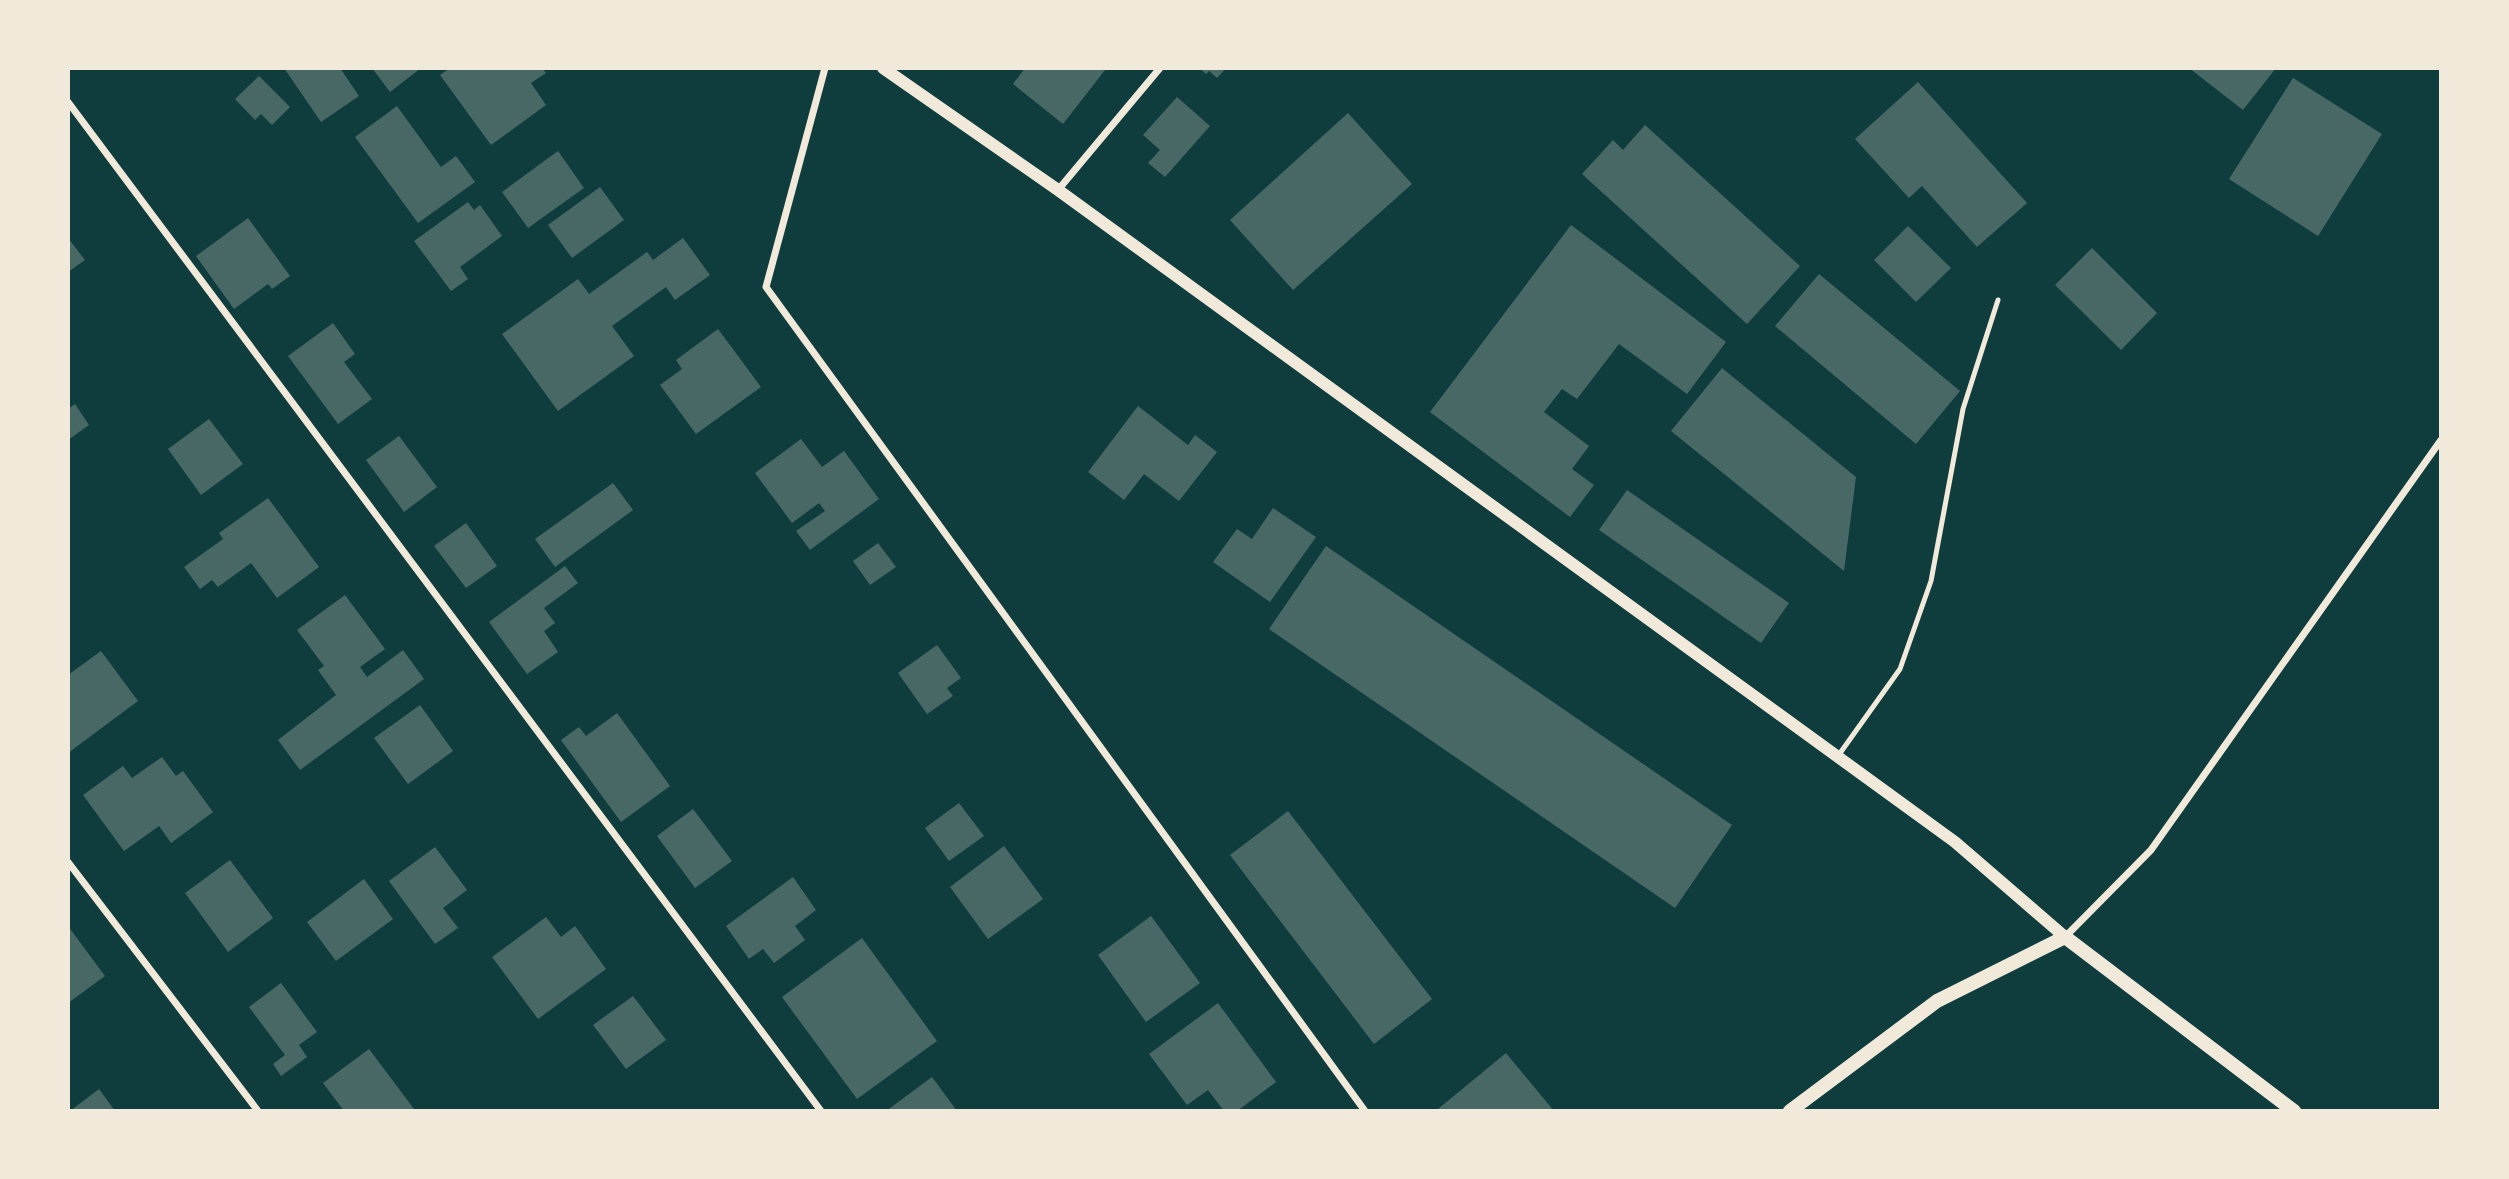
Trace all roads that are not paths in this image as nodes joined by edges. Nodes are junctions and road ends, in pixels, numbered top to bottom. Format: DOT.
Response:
graph roads {
  1 [pos="825,68"];
  2 [pos="883,68"];
  3 [pos="1160,68"];
  4 [pos="68,102"];
  5 [pos="1058,190"];
  6 [pos="1998,300"];
  7 [pos="2441,440"];
  8 [pos="1837,757"];
  9 [pos="68,862"];
  10 [pos="2066,937"];
  11 [pos="258,1111"];
  12 [pos="821,1111"];
  13 [pos="1365,1111"];
  14 [pos="1790,1111"];
  15 [pos="2294,1111"];
  1 -- 13 [label="street"];
  2 -- 5 [label="street"];
  3 -- 5 [label="street"];
  4 -- 12 [label="street"];
  5 -- 8 [label="street"];
  6 -- 8 [label="lane"];
  7 -- 10 [label="street"];
  8 -- 10 [label="street"];
  9 -- 11 [label="street"];
  10 -- 14 [label="main road"];
  10 -- 15 [label="main road"];
}
